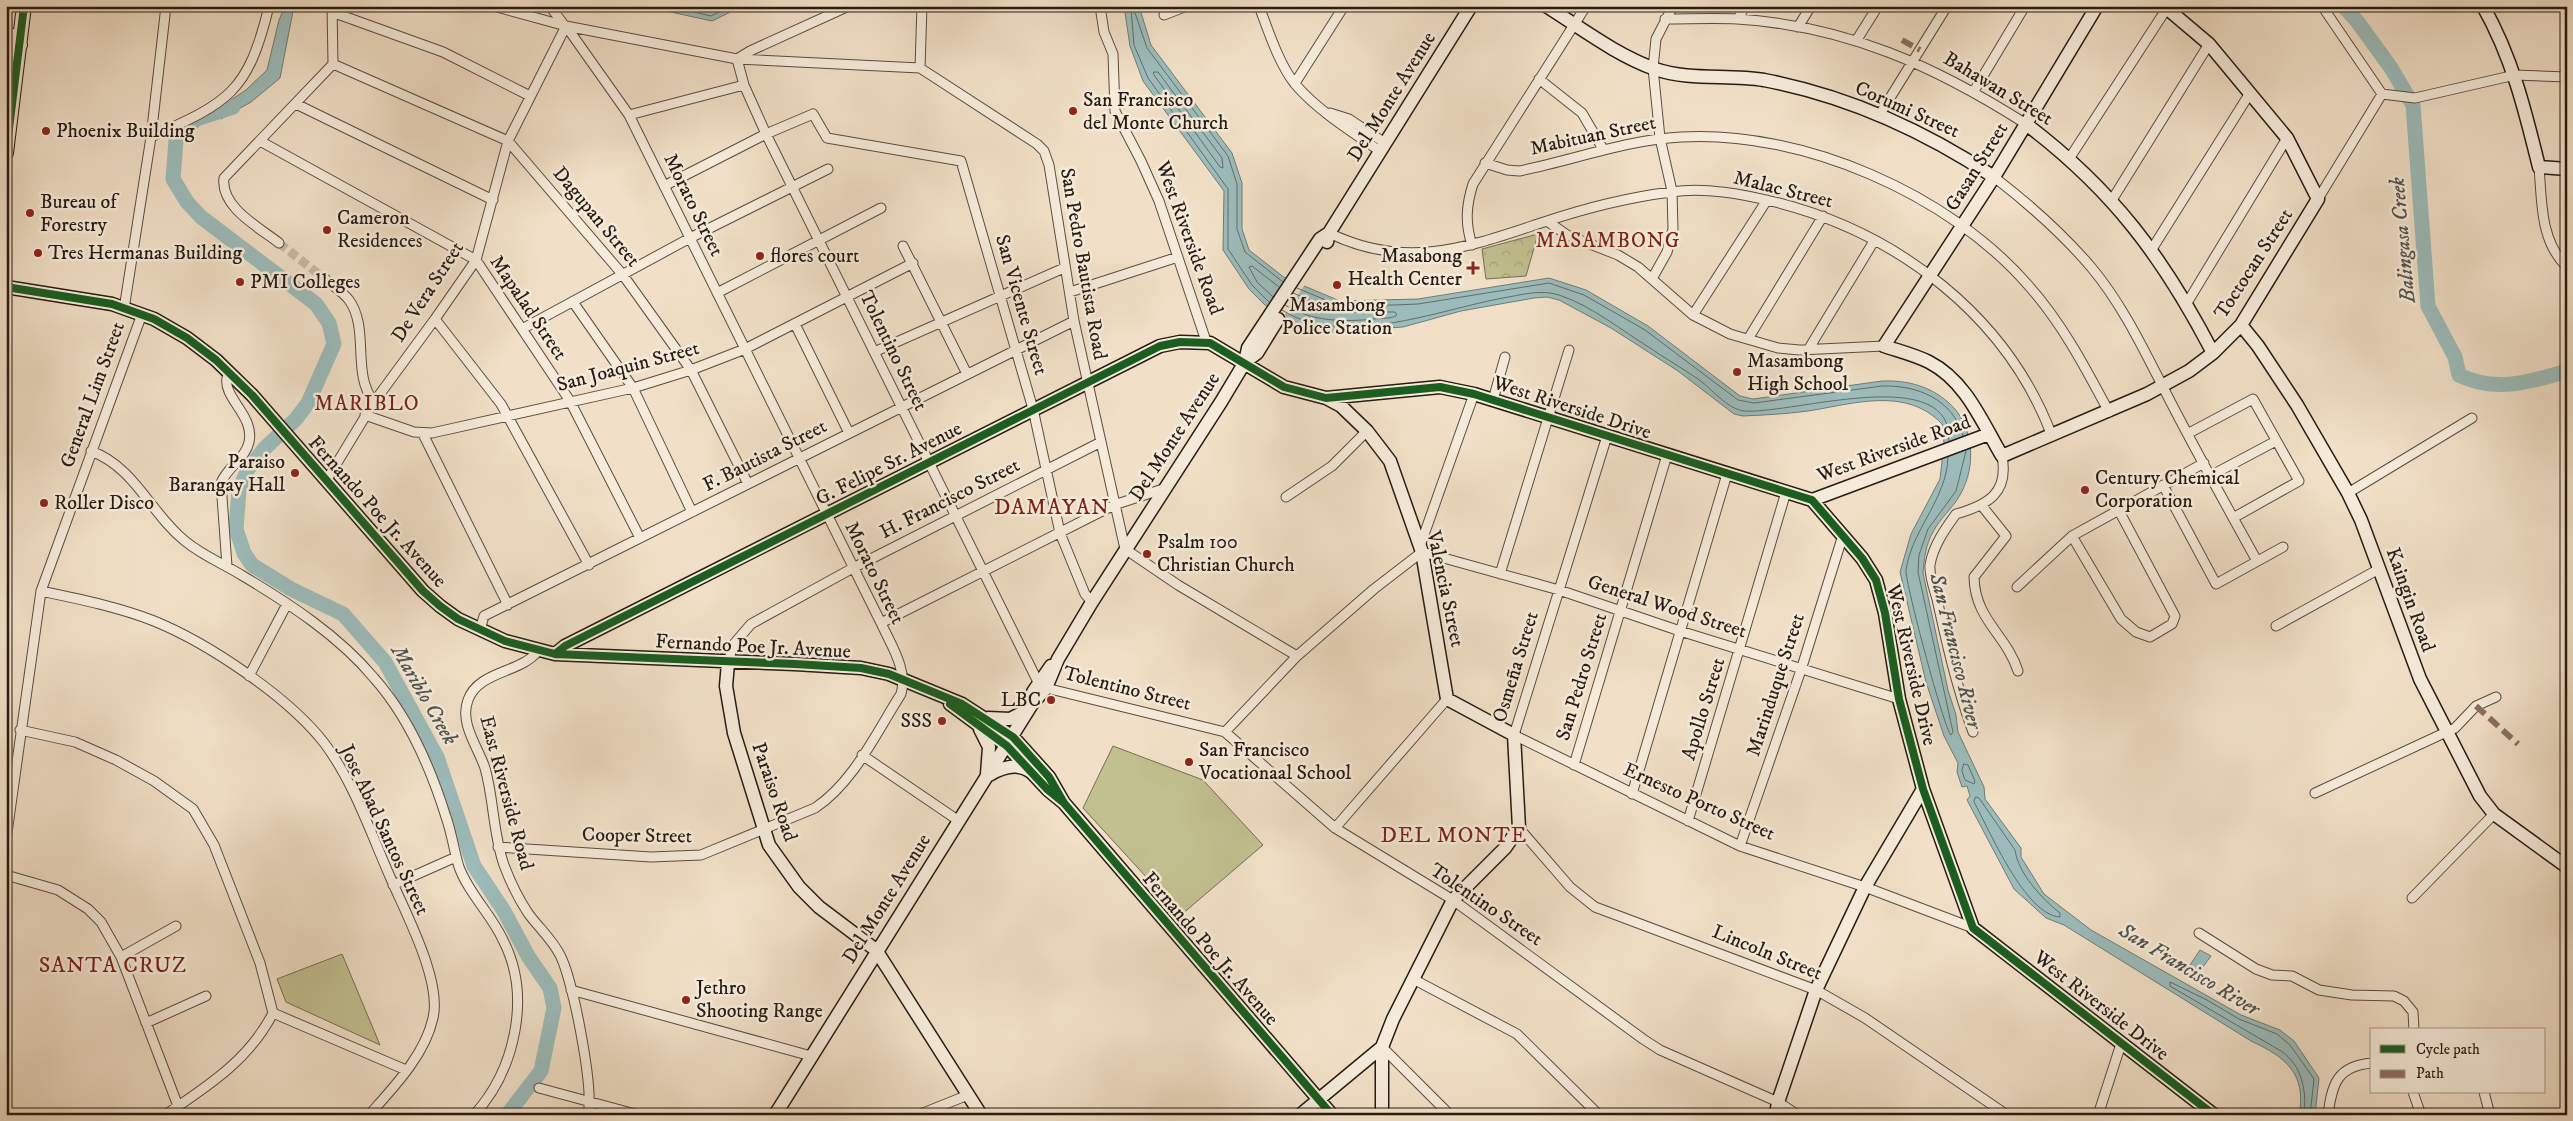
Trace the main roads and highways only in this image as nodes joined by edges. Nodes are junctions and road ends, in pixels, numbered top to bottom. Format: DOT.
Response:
graph roads {
  1 [pos="24,6"];
  2 [pos="6,34"];
  3 [pos="20,45"];
  4 [pos="6,154"];
  1 -- 3 [label="main road"];
  2 -- 3 [label="main road"];
  3 -- 4 [label="main road"];
}
